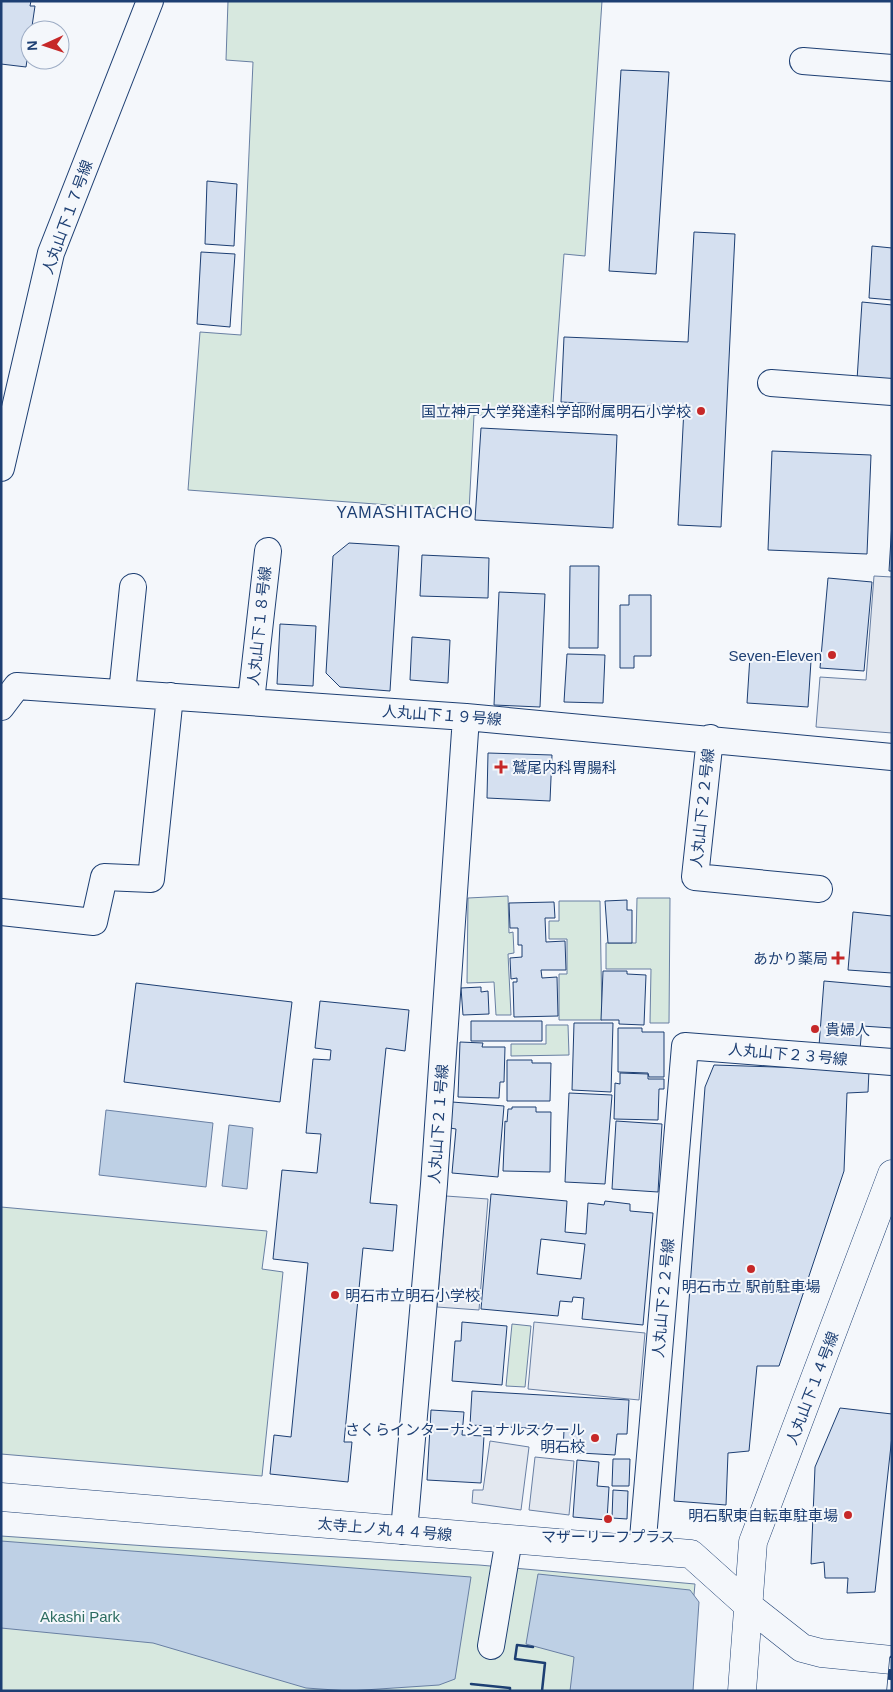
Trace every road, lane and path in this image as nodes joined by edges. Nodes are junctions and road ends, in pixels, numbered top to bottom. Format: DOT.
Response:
graph roads {
  1 [pos="150,1"];
  2 [pos="802,61"];
  3 [pos="892,68"];
  4 [pos="771,383"];
  5 [pos="892,392"];
  6 [pos="1,468"];
  7 [pos="268,552"];
  8 [pos="133,587"];
  9 [pos="122,693"];
  10 [pos="170,696"];
  11 [pos="251,701"];
  12 [pos="1,707"];
  13 [pos="466,717"];
  14 [pos="710,738"];
  15 [pos="892,756"];
  16 [pos="820,889"];
  17 [pos="1,912"];
  18 [pos="685,1046"];
  19 [pos="892,1062"];
  20 [pos="892,1174"];
  21 [pos="1,1497"];
  22 [pos="404,1531"];
  23 [pos="642,1550"];
  24 [pos="507,1552"];
  25 [pos="750,1607"];
  26 [pos="491,1646"];
  27 [pos="892,1660"];
  28 [pos="742,1691"];
  1 -- 6 [label="street, 人丸山下１７号線"];
  2 -- 3 [label="street"];
  4 -- 5 [label="street"];
  7 -- 11 [label="street, 人丸山下１８号線"];
  8 -- 9 [label="street"];
  9 -- 10 [label="street, 人丸山下１９号線"];
  9 -- 12 [label="street, 人丸山下１９号線"];
  10 -- 11 [label="street, 人丸山下１９号線"];
  10 -- 17 [label="street"];
  11 -- 13 [label="street, 人丸山下１９号線"];
  13 -- 14 [label="street, 人丸山下１９号線"];
  13 -- 22 [label="street, 人丸山下２１号線"];
  14 -- 15 [label="street, 人丸山下１９号線"];
  14 -- 16 [label="street, 人丸山下２２号線"];
  18 -- 19 [label="street, 人丸山下２３号線"];
  18 -- 23 [label="street, 人丸山下２２号線"];
  20 -- 25 [label="street, 人丸山下１４号線"];
  21 -- 22 [label="street, 太寺上ノ丸４４号線"];
  22 -- 24 [label="street, 太寺上ノ丸４４号線"];
  23 -- 24 [label="street, 太寺上ノ丸４４号線"];
  23 -- 25 [label="street, 太寺上ノ丸４４号線"];
  24 -- 26 [label="street"];
  25 -- 27 [label="street, 太寺上ノ丸４４号線"];
  25 -- 28 [label="street, 人丸山下１４号線"];
}
